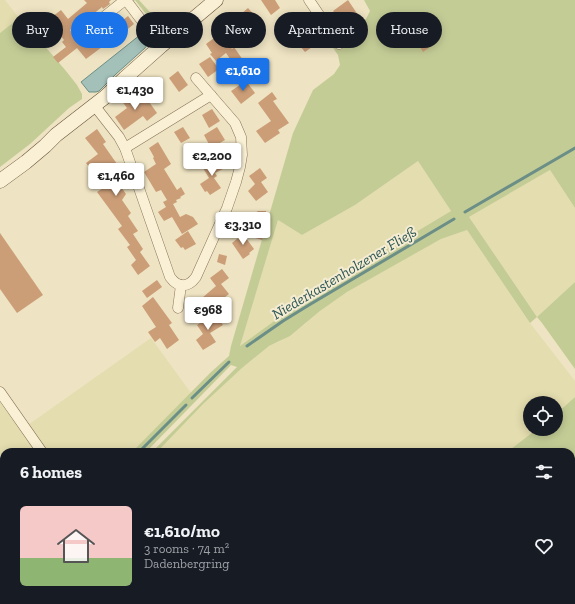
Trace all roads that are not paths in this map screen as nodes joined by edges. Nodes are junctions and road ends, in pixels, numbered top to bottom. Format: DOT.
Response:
graph roads {
  1 [pos="126,0"];
  2 [pos="216,0"];
  3 [pos="309,0"];
  4 [pos="110,12"];
  5 [pos="202,12"];
  6 [pos="317,12"];
  7 [pos="136,13"];
  8 [pos="159,48"];
  9 [pos="196,78"];
  10 [pos="211,95"];
  11 [pos="94,106"];
  12 [pos="125,148"];
  13 [pos="0,181"];
  14 [pos="181,285"];
  15 [pos="178,308"];
  16 [pos="0,392"];
  17 [pos="39,448"];
  1 -- 4 [label="street"];
  1 -- 7 [label="street"];
  2 -- 5 [label="street"];
  3 -- 6 [label="street"];
  8 -- 11 [label="street"];
  9 -- 10 [label="street"];
  10 -- 12 [label="street"];
  10 -- 14 [label="street"];
  11 -- 12 [label="street"];
  11 -- 13 [label="street"];
  12 -- 14 [label="street"];
  14 -- 15 [label="street"];
  16 -- 17 [label="street"];
}
